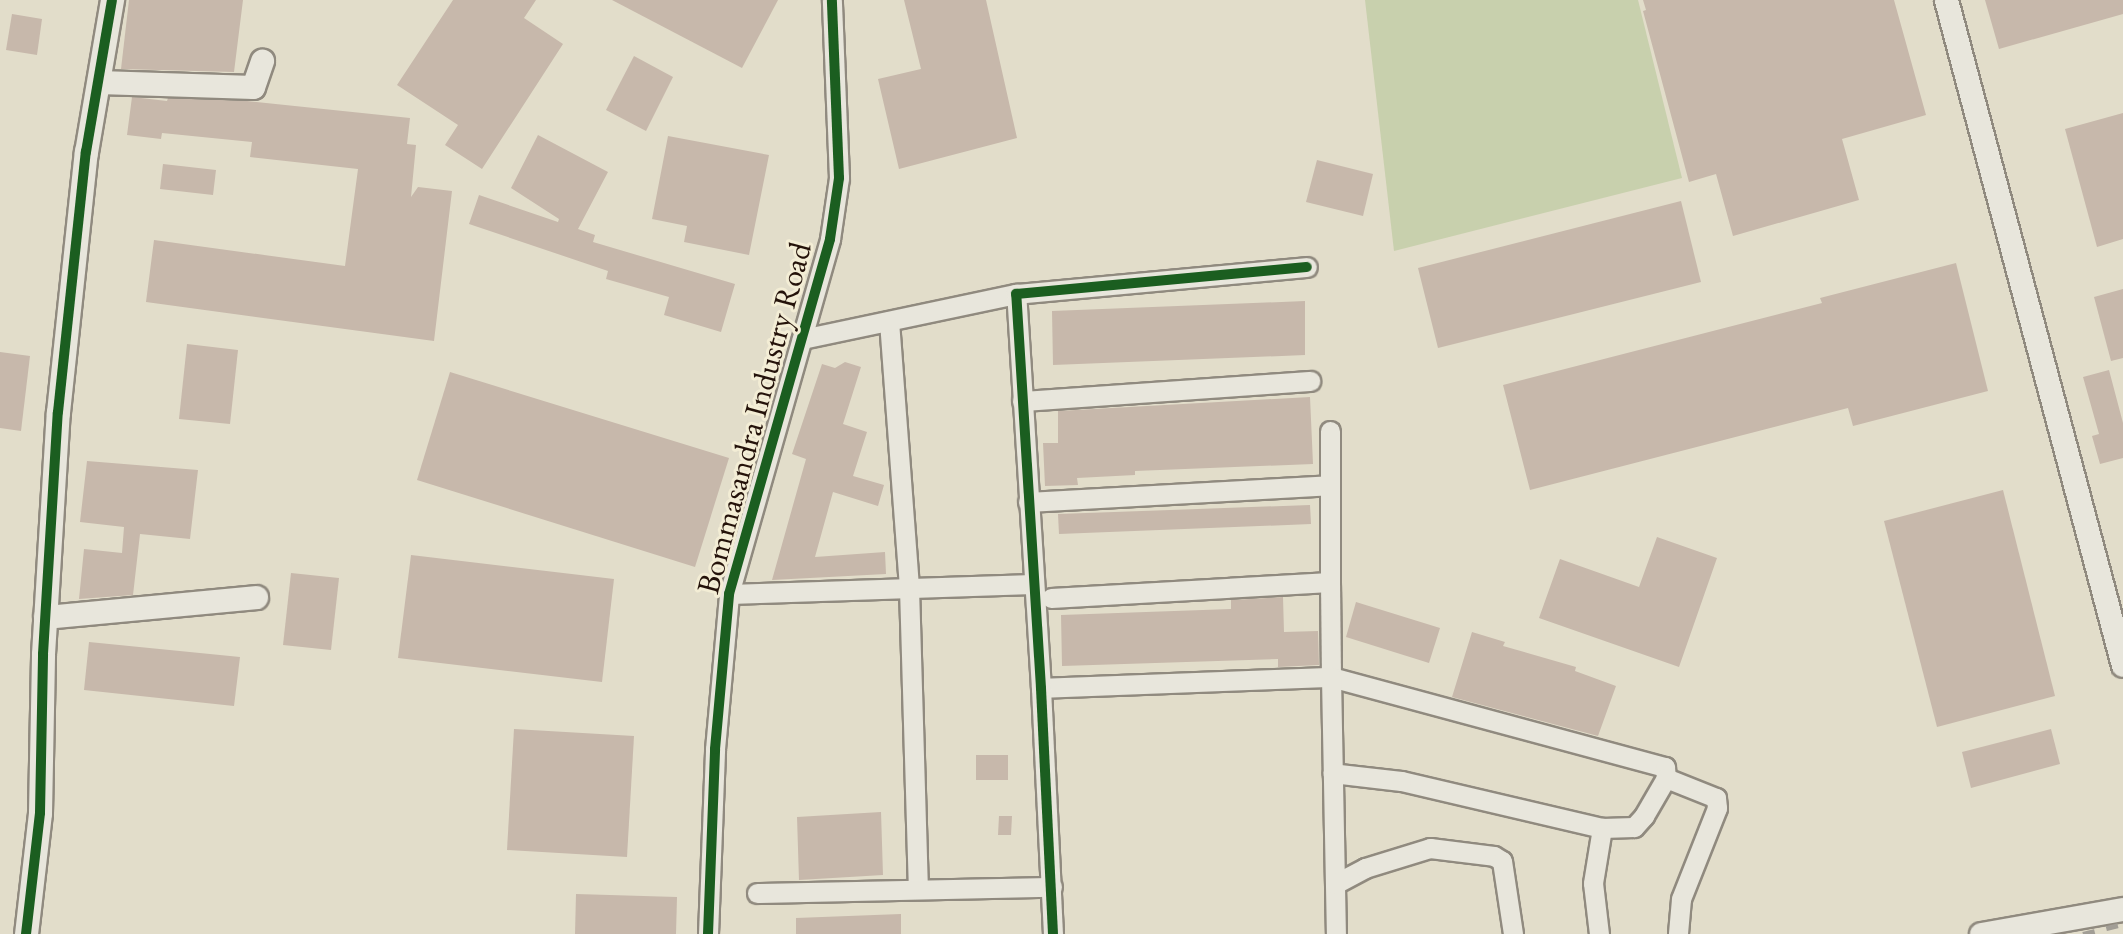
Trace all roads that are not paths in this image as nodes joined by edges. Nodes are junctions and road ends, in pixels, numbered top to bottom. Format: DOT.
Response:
graph roads {
  1 [pos="112,0"];
  2 [pos="832,0"];
  3 [pos="1946,0"];
  4 [pos="262,61"];
  5 [pos="99,82"];
  6 [pos="1307,267"];
  7 [pos="1016,294"];
  8 [pos="889,321"];
  9 [pos="802,339"];
  10 [pos="1310,381"];
  11 [pos="1022,401"];
  12 [pos="1329,431"];
  13 [pos="1329,485"];
  14 [pos="1028,502"];
  15 [pos="1329,582"];
  16 [pos="1033,584"];
  17 [pos="909,588"];
  18 [pos="729,594"];
  19 [pos="256,597"];
  20 [pos="1051,598"];
  21 [pos="45,617"];
  22 [pos="2123,666"];
  23 [pos="1331,677"];
  24 [pos="1041,688"];
  25 [pos="1332,773"];
  26 [pos="1667,778"];
  27 [pos="1602,828"];
  28 [pos="1335,884"];
  29 [pos="1052,887"];
  30 [pos="918,889"];
  31 [pos="757,892"];
  32 [pos="2123,909"];
  33 [pos="26,934"];
  34 [pos="708,934"];
  35 [pos="1052,934"];
  36 [pos="1336,934"];
  37 [pos="1513,934"];
  38 [pos="1599,934"];
  39 [pos="1678,934"];
  40 [pos="1981,934"];
  1 -- 5 [label="street"];
  2 -- 9 [label="street, Bommasandra Industry Road"];
  3 -- 22 [label="street"];
  4 -- 5 [label="street"];
  5 -- 21 [label="street"];
  6 -- 7 [label="street"];
  7 -- 8 [label="street"];
  7 -- 11 [label="street"];
  8 -- 9 [label="street"];
  8 -- 17 [label="street"];
  9 -- 18 [label="street, Bommasandra Industry Road"];
  10 -- 11 [label="street"];
  11 -- 14 [label="street"];
  12 -- 13 [label="street"];
  13 -- 14 [label="street"];
  13 -- 15 [label="street"];
  14 -- 16 [label="street"];
  15 -- 20 [label="street"];
  15 -- 23 [label="street"];
  16 -- 17 [label="street"];
  16 -- 24 [label="street"];
  17 -- 18 [label="street"];
  17 -- 30 [label="street"];
  18 -- 34 [label="street, Bommasandra Industry Road"];
  19 -- 21 [label="street"];
  21 -- 33 [label="street"];
  23 -- 24 [label="street"];
  23 -- 25 [label="street"];
  23 -- 26 [label="street"];
  24 -- 29 [label="street"];
  25 -- 27 [label="street"];
  25 -- 28 [label="street"];
  26 -- 27 [label="street"];
  26 -- 39 [label="street"];
  27 -- 38 [label="street"];
  28 -- 36 [label="street"];
  28 -- 37 [label="street"];
  29 -- 30 [label="street"];
  29 -- 35 [label="street"];
  30 -- 31 [label="street"];
  32 -- 40 [label="street"];
}
